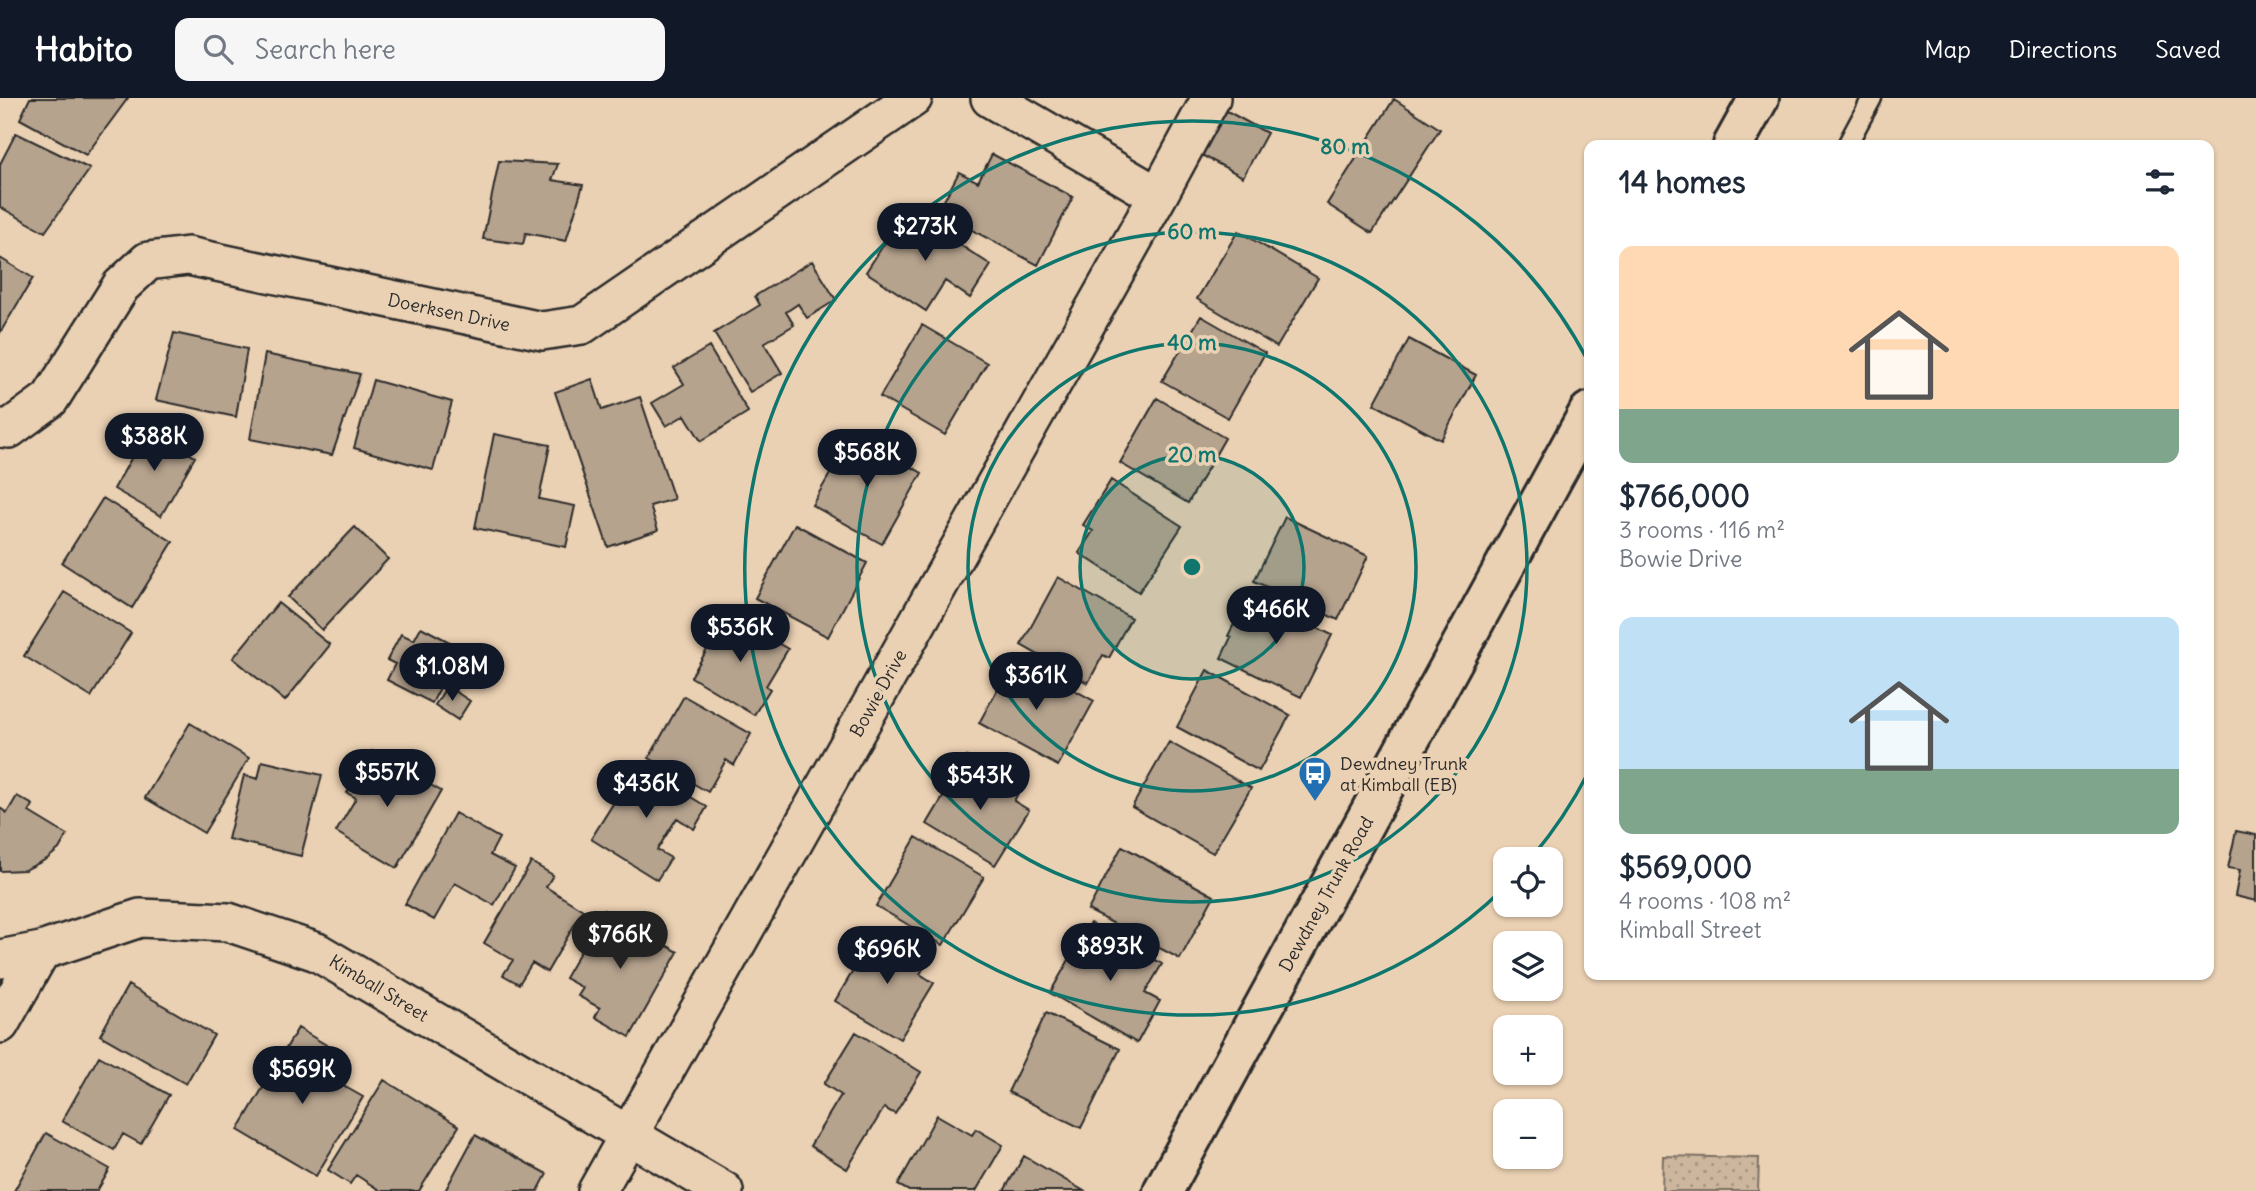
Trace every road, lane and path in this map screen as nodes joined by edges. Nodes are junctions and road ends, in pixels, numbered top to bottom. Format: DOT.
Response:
graph roads {
  1 [pos="913,98"];
  2 [pos="990,98"];
  3 [pos="1212,98"];
  4 [pos="1759,98"];
  5 [pos="1872,98"];
  6 [pos="1736,140"];
  7 [pos="1850,140"];
  8 [pos="1158,196"];
  9 [pos="1584,421"];
  10 [pos="0,428"];
  11 [pos="41,951"];
  12 [pos="0,959"];
  13 [pos="0,1024"];
  14 [pos="628,1135"];
  15 [pos="597,1191"];
  16 [pos="724,1191"];
  17 [pos="1163,1191"];
  1 -- 10 [label="street, Doerksen Drive"];
  2 -- 8 [label="street"];
  3 -- 8 [label="street, Bowie Drive"];
  4 -- 6 [label="main road"];
  5 -- 7 [label="lane"];
  8 -- 14 [label="street, Bowie Drive"];
  9 -- 17 [label="main road, Dewdney Trunk Road"];
  11 -- 12 [label="street, Kimball Street"];
  11 -- 13 [label="street"];
  11 -- 14 [label="street, Kimball Street"];
  14 -- 15 [label="street, Bowie Drive"];
  14 -- 16 [label="street, Kimball Street"];
}
